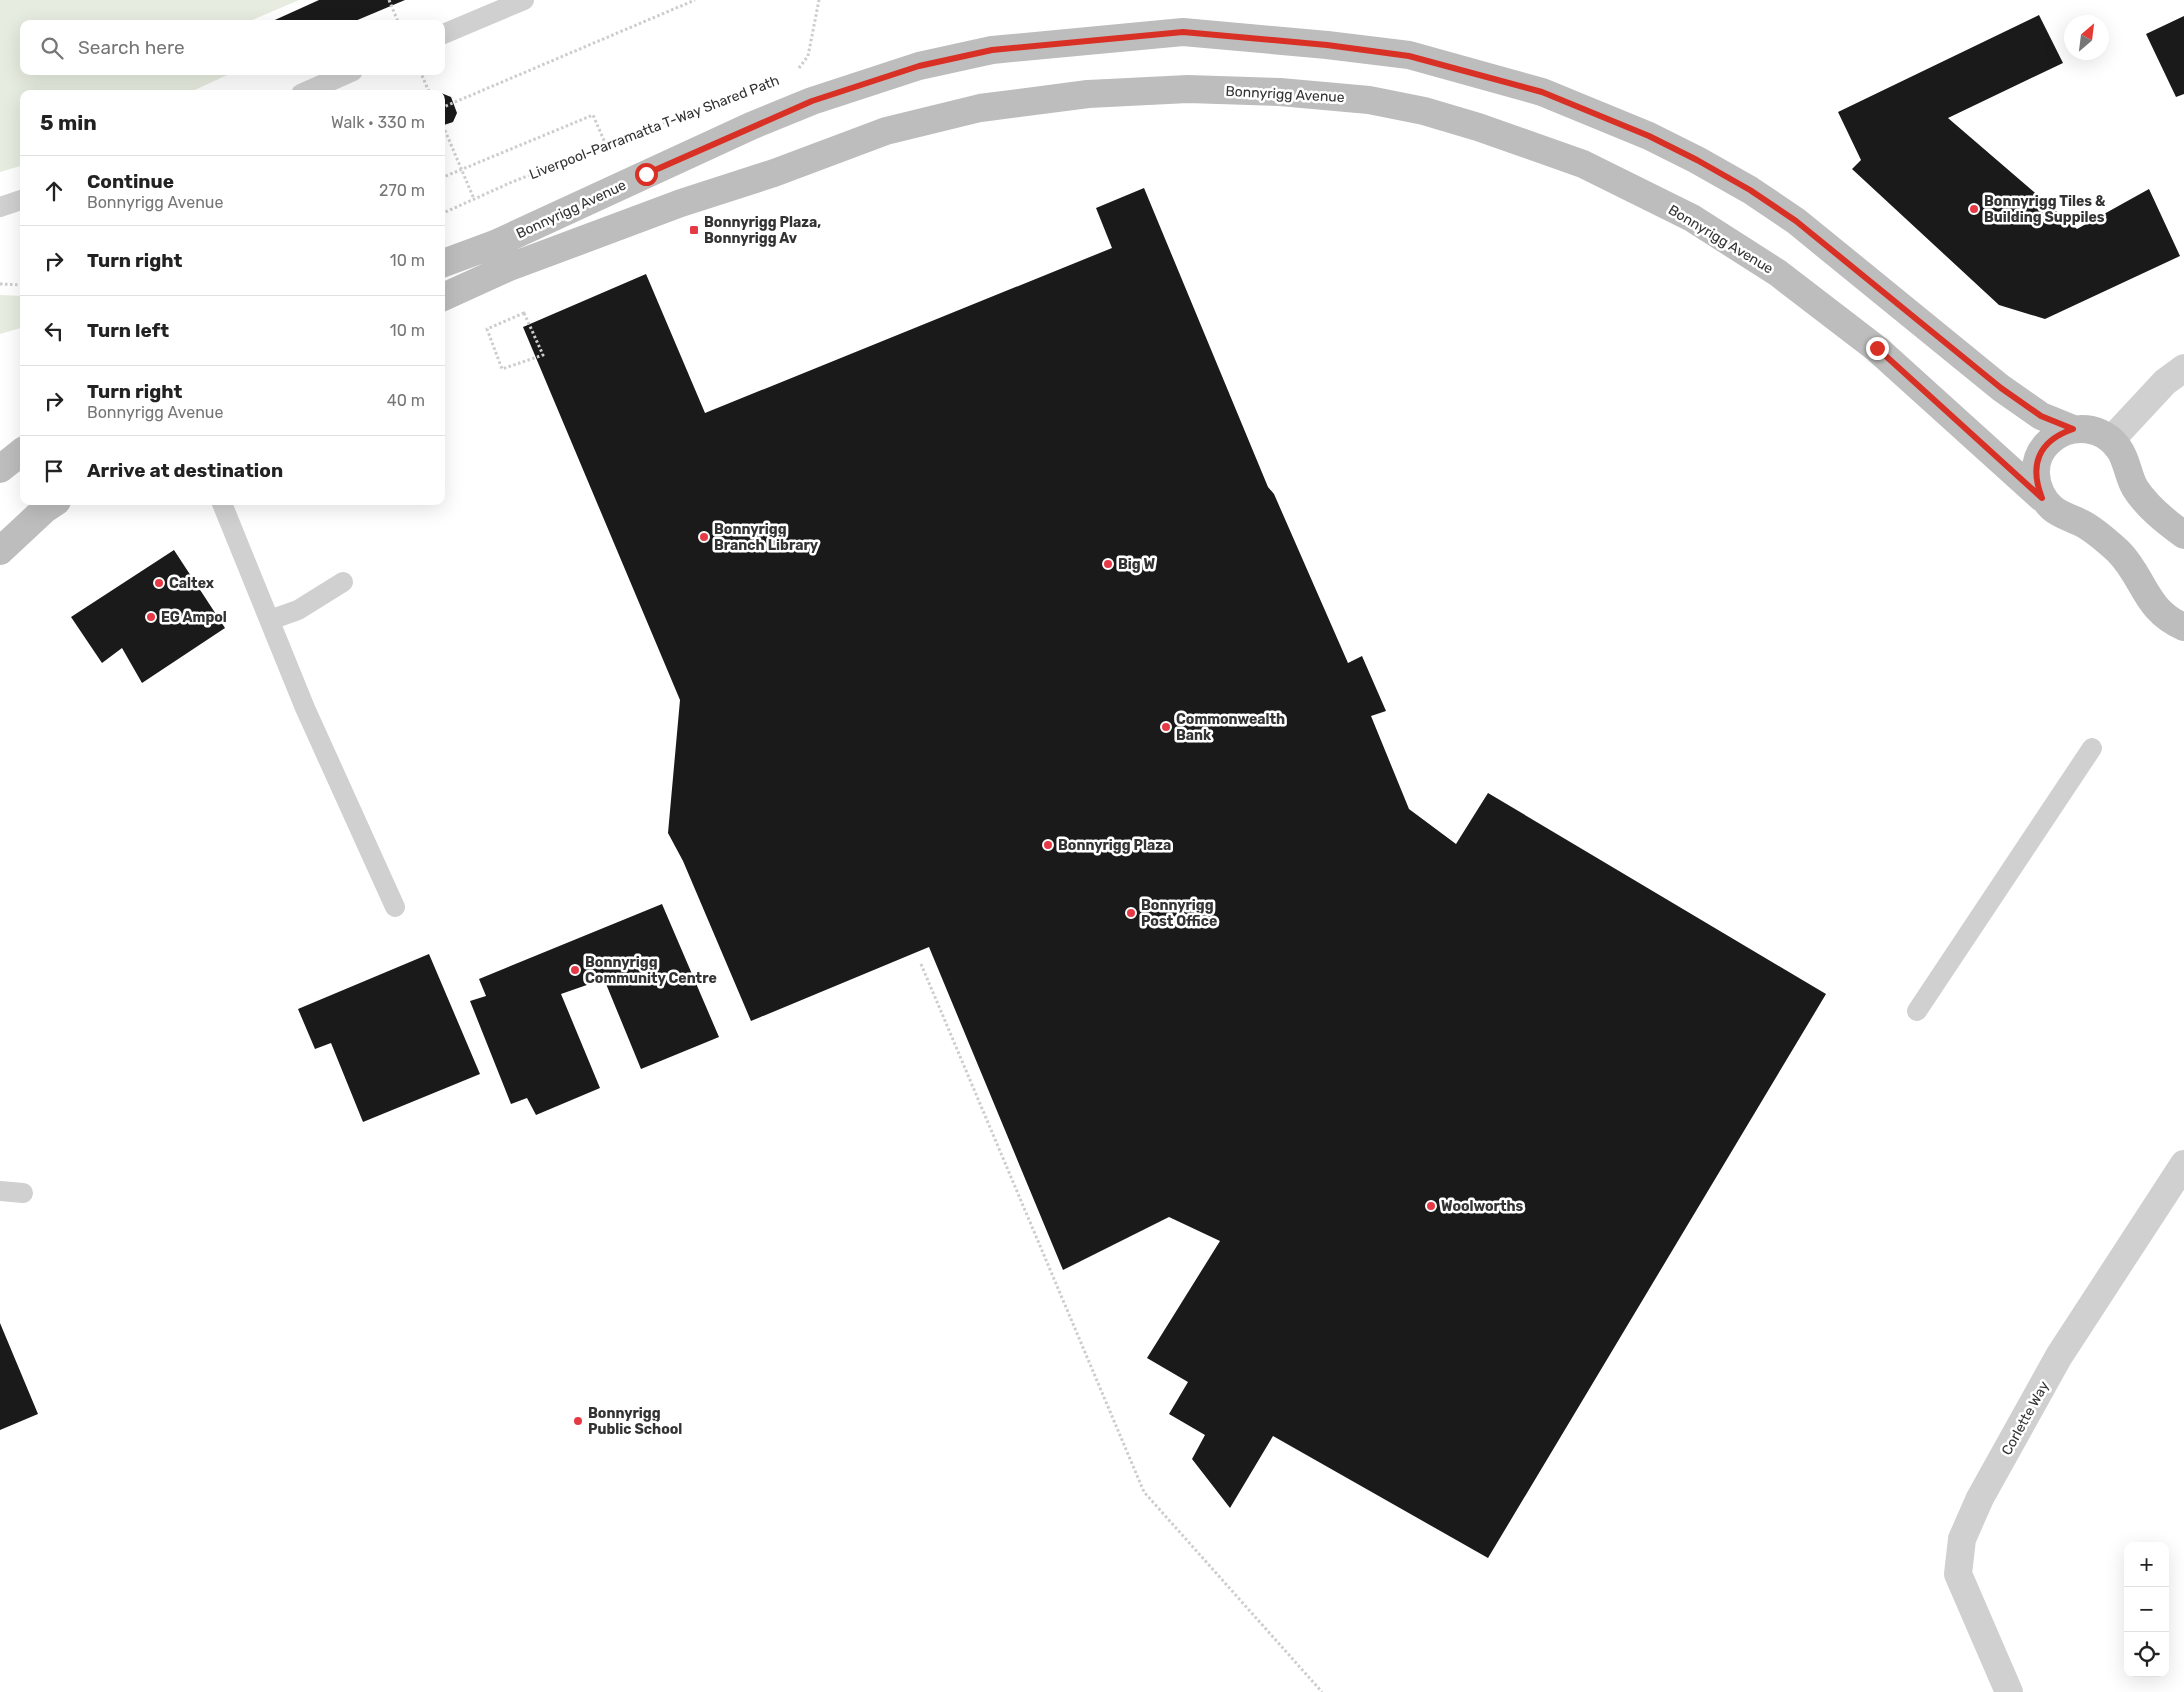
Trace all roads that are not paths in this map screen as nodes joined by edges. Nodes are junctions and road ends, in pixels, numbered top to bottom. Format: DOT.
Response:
graph roads {
  1 [pos="524,0"];
  2 [pos="445,33"];
  3 [pos="344,75"];
  4 [pos="310,90"];
  5 [pos="20,200"];
  6 [pos="0,207"];
  7 [pos="445,263"];
  8 [pos="445,296"];
  9 [pos="2184,368"];
  10 [pos="2073,429"];
  11 [pos="2111,440"];
  12 [pos="2042,498"];
  13 [pos="51,505"];
  14 [pos="223,505"];
  15 [pos="2184,535"];
  16 [pos="0,551"];
  17 [pos="343,582"];
  18 [pos="270,620"];
  19 [pos="2184,627"];
  20 [pos="2092,748"];
  21 [pos="395,907"];
  22 [pos="1917,1010"];
  23 [pos="2184,1164"];
  24 [pos="0,1192"];
  25 [pos="23,1192"];
  26 [pos="2009,1692"];
  1 -- 2 [label="lane"];
  3 -- 4 [label="lane"];
  5 -- 6 [label="lane"];
  7 -- 10 [label="street, Bonnyrigg Avenue"];
  8 -- 12 [label="street, Bonnyrigg Avenue"];
  9 -- 11 [label="street"];
  10 -- 11 [label="street"];
  10 -- 12 [label="street"];
  11 -- 15 [label="street"];
  12 -- 19 [label="street, Bonnyrigg Avenue"];
  13 -- 16 [label="street"];
  14 -- 18 [label="lane"];
  17 -- 18 [label="lane"];
  18 -- 21 [label="lane"];
  20 -- 22 [label="lane"];
  23 -- 26 [label="street, Corlette Way"];
  24 -- 25 [label="lane"];
}
